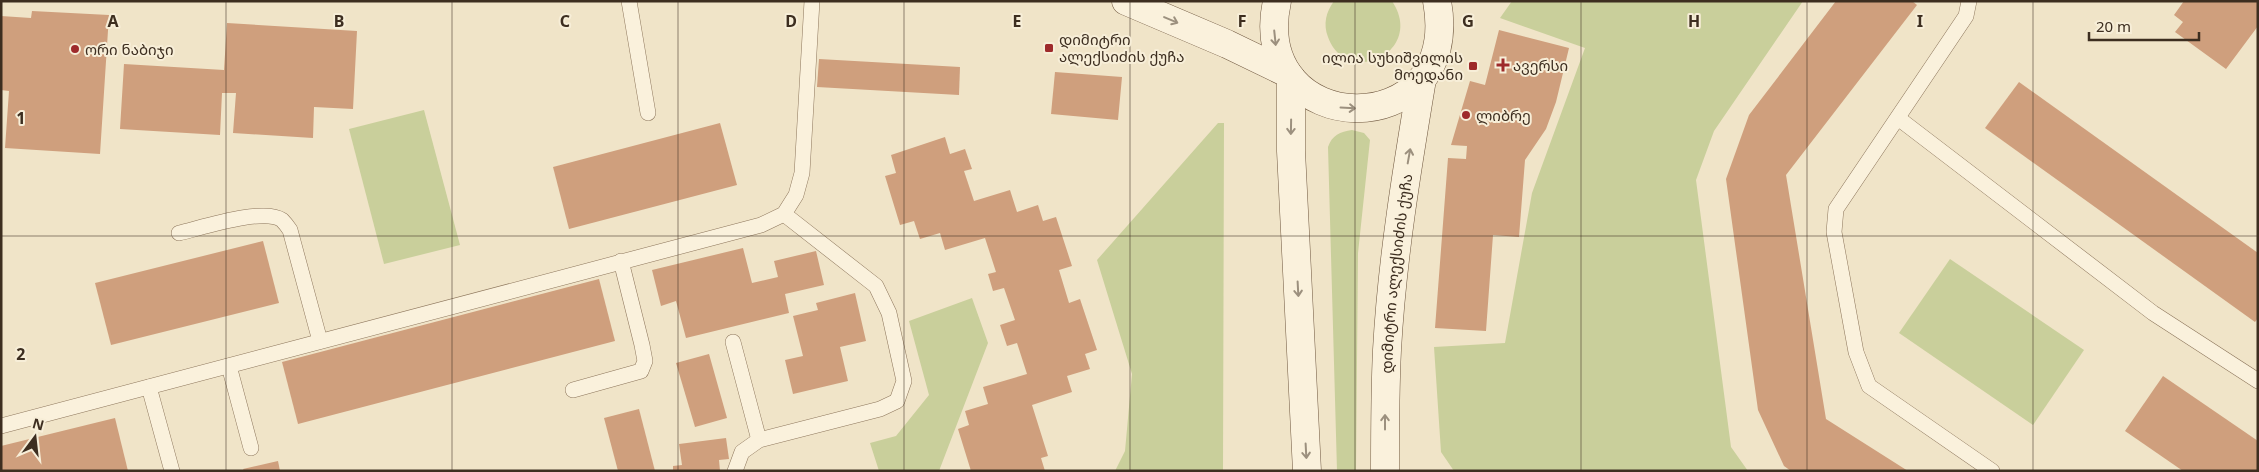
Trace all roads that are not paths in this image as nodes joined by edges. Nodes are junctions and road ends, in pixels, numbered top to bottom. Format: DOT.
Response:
graph roads {
  1 [pos="629,1"];
  2 [pos="812,1"];
  3 [pos="1126,1"];
  4 [pos="1277,1"];
  5 [pos="1969,1"];
  6 [pos="1444,8"];
  7 [pos="1289,75"];
  8 [pos="1422,79"];
  9 [pos="648,113"];
  10 [pos="1898,118"];
  11 [pos="784,214"];
  12 [pos="179,233"];
  13 [pos="621,261"];
  14 [pos="320,341"];
  15 [pos="733,342"];
  16 [pos="229,366"];
  17 [pos="2258,381"];
  18 [pos="149,387"];
  19 [pos="573,390"];
  20 [pos="1,426"];
  21 [pos="759,440"];
  22 [pos="251,448"];
  23 [pos="172,471"];
  24 [pos="735,471"];
  25 [pos="1307,471"];
  26 [pos="1385,471"];
  27 [pos="1992,471"];
  1 -- 9 [label="lane"];
  2 -- 11 [label="lane"];
  3 -- 7 [label="main road, one-way"];
  4 -- 7 [label="main road, one-way"];
  5 -- 10 [label="lane"];
  6 -- 8 [label="main road"];
  7 -- 8 [label="main road, one-way"];
  7 -- 25 [label="main road, one-way"];
  26 -- 8 [label="main road, დიმიტრი ალექსიძის ქუჩა, one-way"];
  10 -- 17 [label="lane"];
  10 -- 27 [label="lane"];
  11 -- 13 [label="lane"];
  11 -- 21 [label="lane"];
  12 -- 14 [label="lane"];
  13 -- 14 [label="lane"];
  13 -- 19 [label="lane"];
  14 -- 16 [label="lane"];
  15 -- 21 [label="lane"];
  16 -- 18 [label="lane"];
  16 -- 22 [label="lane"];
  18 -- 20 [label="lane"];
  18 -- 23 [label="lane"];
  21 -- 24 [label="lane"];
}
